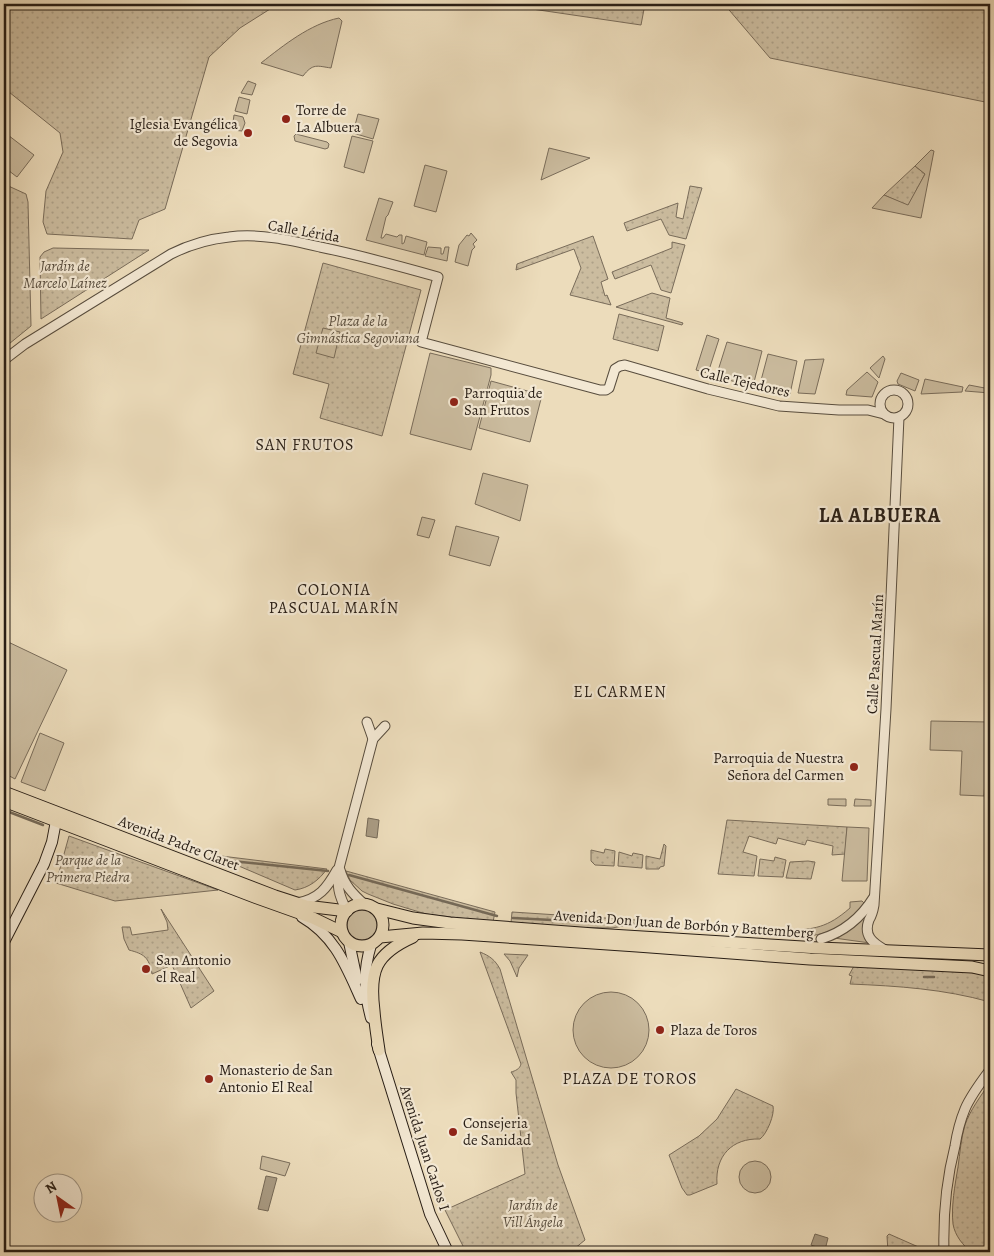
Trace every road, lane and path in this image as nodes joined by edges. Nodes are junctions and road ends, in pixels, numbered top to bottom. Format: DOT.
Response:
graph roads {
  1 [pos="4,360"];
  2 [pos="618,367"];
  3 [pos="881,403"];
  4 [pos="868,410"];
  5 [pos="884,414"];
  6 [pos="900,417"];
  7 [pos="367,722"];
  8 [pos="385,726"];
  9 [pos="373,740"];
  10 [pos="4,792"];
  11 [pos="4,801"];
  12 [pos="61,818"];
  13 [pos="339,868"];
  14 [pos="875,895"];
  15 [pos="297,903"];
  16 [pos="364,904"];
  17 [pos="285,908"];
  18 [pos="377,909"];
  19 [pos="346,911"];
  20 [pos="423,933"];
  21 [pos="345,937"];
  22 [pos="821,939"];
  23 [pos="376,941"];
  24 [pos="4,942"];
  25 [pos="887,951"];
  26 [pos="990,955"];
  27 [pos="990,971"];
  28 [pos="361,999"];
  29 [pos="379,1050"];
  30 [pos="990,1070"];
  31 [pos="448,1252"];
  32 [pos="944,1252"];
  1 -- 2 [label="street, Calle Lérida"];
  2 -- 4 [label="street, Calle Tejedores"];
  3 -- 4 [label="street, Calle Tejedores"];
  3 -- 5 [label="street"];
  3 -- 6 [label="street"];
  4 -- 5 [label="street, Calle Tejedores"];
  5 -- 6 [label="street"];
  6 -- 14 [label="street, Calle Pascual Marín"];
  7 -- 9 [label="street"];
  8 -- 9 [label="street"];
  9 -- 13 [label="street"];
  10 -- 12 [label="main road"];
  11 -- 12 [label="main road, Avenida Padre Claret"];
  12 -- 15 [label="main road, Avenida Padre Claret"];
  12 -- 17 [label="main road, Avenida Padre Claret"];
  12 -- 24 [label="main road"];
  13 -- 15 [label="street"];
  13 -- 16 [label="street"];
  13 -- 19 [label="street"];
  14 -- 22 [label="street"];
  14 -- 25 [label="street, Calle Pascual Marín"];
  15 -- 19 [label="main road, Avenida Padre Claret"];
  16 -- 18 [label="main road"];
  16 -- 19 [label="main road"];
  17 -- 21 [label="main road, Avenida Padre Claret"];
  17 -- 28 [label="main road"];
  18 -- 23 [label="main road"];
  18 -- 25 [label="main road, Avenida Don Juan de Borbón y Battemberg"];
  19 -- 21 [label="main road"];
  20 -- 23 [label="main road, Avenida Don Juan de Borbón y Battemberg"];
  20 -- 27 [label="main road, Avenida Don Juan de Borbón y Battemberg"];
  20 -- 29 [label="main road"];
  21 -- 23 [label="main road"];
  21 -- 28 [label="main road, Avenida Juan Carlos I"];
  23 -- 29 [label="main road, Avenida Juan Carlos I"];
  25 -- 26 [label="main road, Avenida Don Juan de Borbón y Battemberg"];
  28 -- 29 [label="main road, Avenida Juan Carlos I"];
  29 -- 31 [label="main road, Avenida Juan Carlos I"];
  30 -- 32 [label="street"];
}
